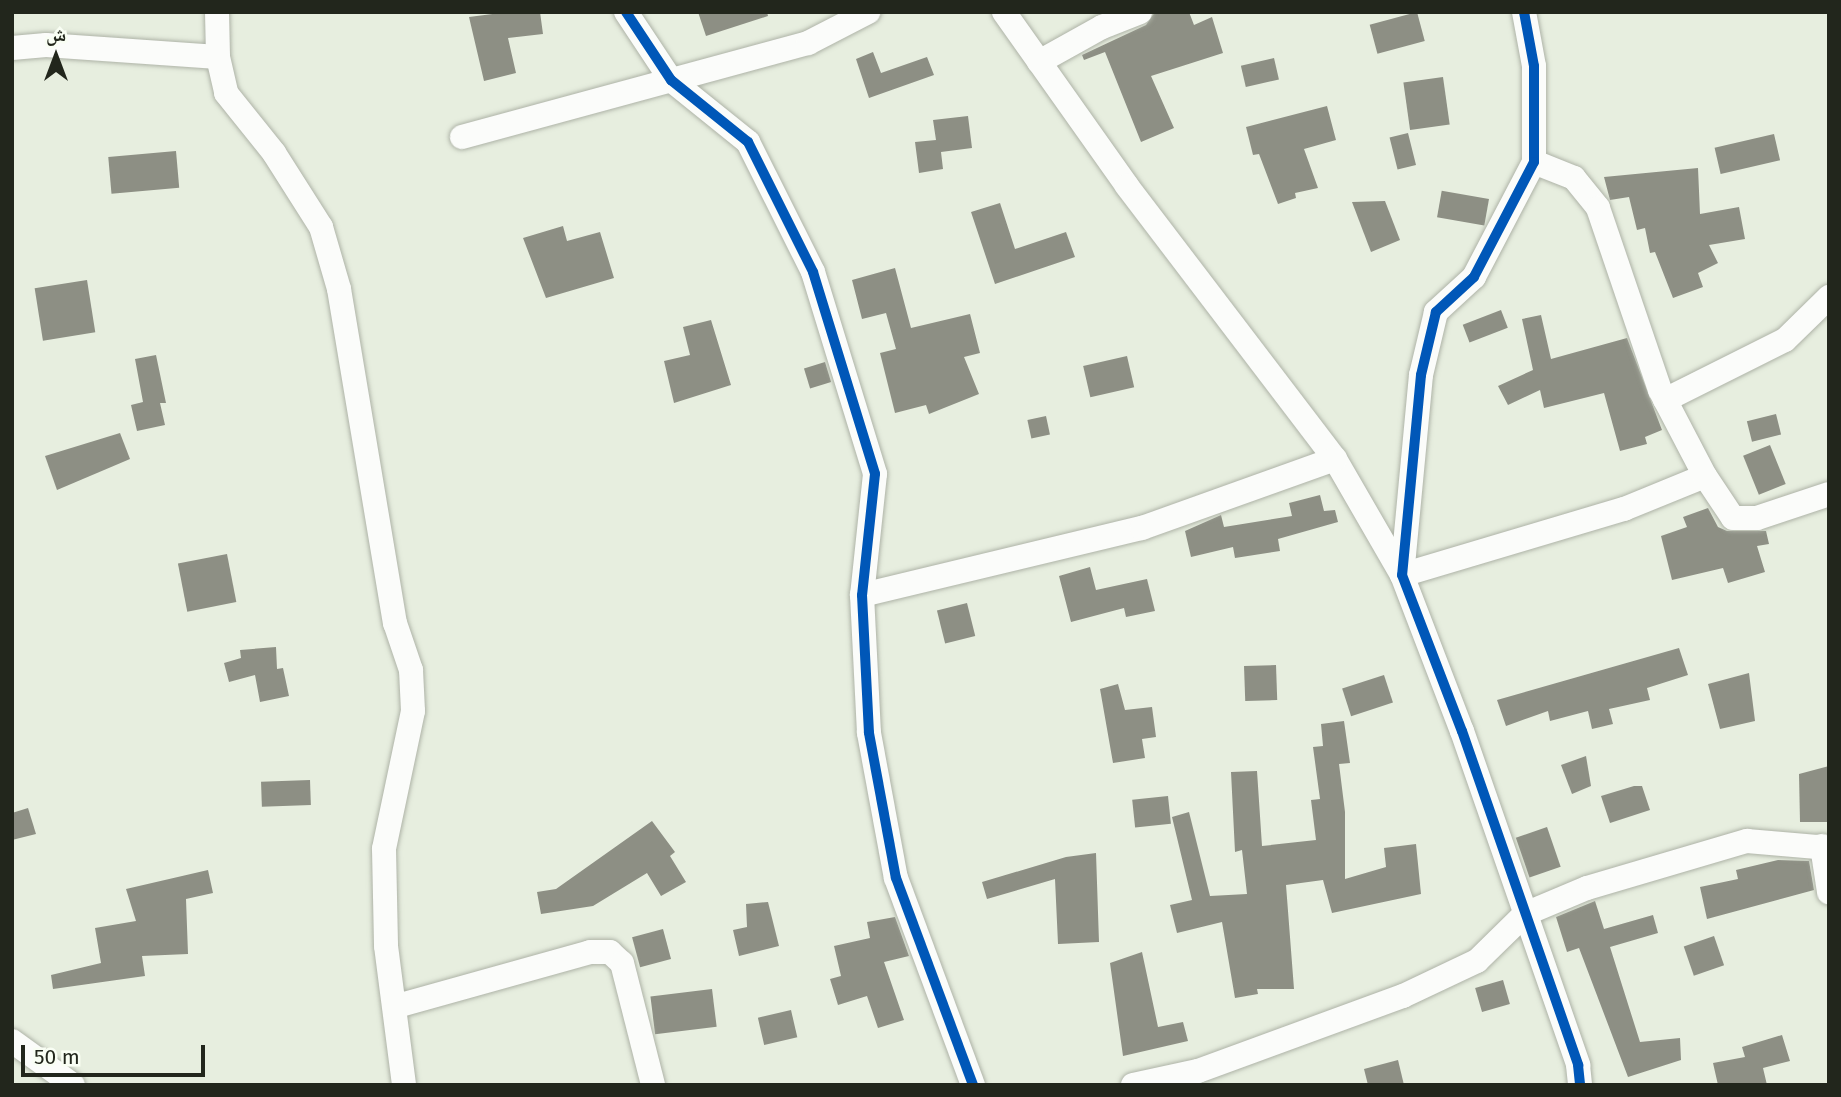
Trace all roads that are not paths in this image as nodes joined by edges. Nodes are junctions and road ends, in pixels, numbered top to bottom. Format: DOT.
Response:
graph roads {
  1 [pos="217,12"];
  2 [pos="626,12"];
  3 [pos="868,12"];
  4 [pos="1004,12"];
  5 [pos="1140,12"];
  6 [pos="1524,12"];
  7 [pos="12,48"];
  8 [pos="218,57"];
  9 [pos="1039,62"];
  10 [pos="671,80"];
  11 [pos="463,137"];
  12 [pos="1534,162"];
  13 [pos="1829,297"];
  14 [pos="1665,400"];
  15 [pos="1335,459"];
  16 [pos="1705,476"];
  17 [pos="1829,494"];
  18 [pos="1402,575"];
  19 [pos="862,595"];
  20 [pos="1826,847"];
  21 [pos="1829,892"];
  22 [pos="1525,914"];
  23 [pos="397,1006"];
  24 [pos="12,1041"];
  25 [pos="73,1085"];
  26 [pos="404,1085"];
  27 [pos="653,1085"];
  28 [pos="973,1085"];
  29 [pos="1133,1085"];
  30 [pos="1580,1085"];
  1 -- 8 [label="street"];
  2 -- 10 [label="street"];
  3 -- 10 [label="street"];
  4 -- 9 [label="street"];
  5 -- 9 [label="street"];
  6 -- 12 [label="street"];
  7 -- 8 [label="street"];
  8 -- 23 [label="street"];
  9 -- 15 [label="street"];
  10 -- 11 [label="street"];
  10 -- 19 [label="street"];
  12 -- 14 [label="street"];
  12 -- 18 [label="street"];
  13 -- 14 [label="street"];
  14 -- 16 [label="street"];
  15 -- 18 [label="street"];
  15 -- 19 [label="street"];
  16 -- 17 [label="street"];
  16 -- 18 [label="street"];
  18 -- 22 [label="street"];
  19 -- 28 [label="street"];
  20 -- 21 [label="street"];
  20 -- 22 [label="street"];
  22 -- 29 [label="street"];
  22 -- 30 [label="street"];
  23 -- 26 [label="street"];
  23 -- 27 [label="street"];
  24 -- 25 [label="street"];
}
